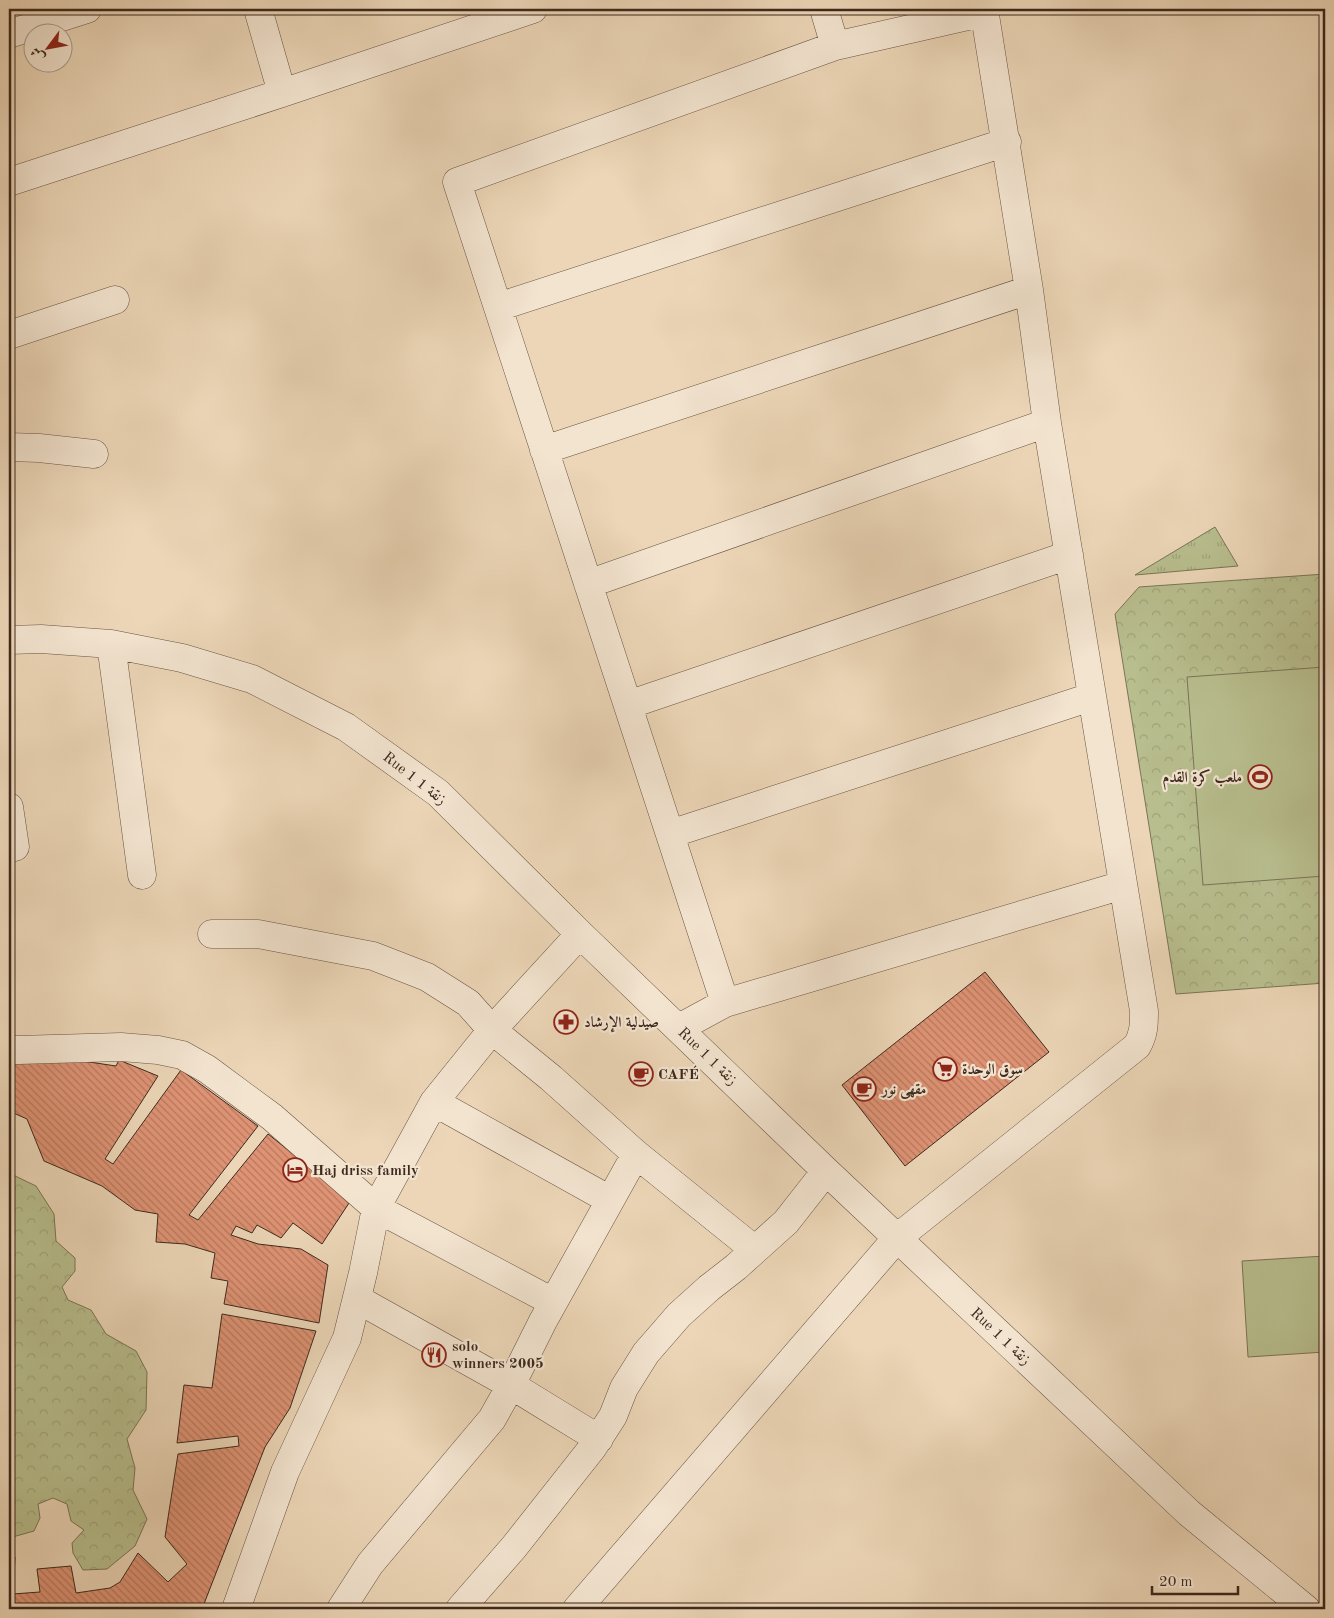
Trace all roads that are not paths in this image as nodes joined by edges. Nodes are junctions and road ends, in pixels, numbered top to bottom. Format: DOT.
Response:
graph roads {
  1 [pos="87,9"];
  2 [pos="258,9"];
  3 [pos="533,9"];
  4 [pos="824,9"];
  5 [pos="985,11"];
  6 [pos="9,34"];
  7 [pos="835,46"];
  8 [pos="282,93"];
  9 [pos="1007,142"];
  10 [pos="9,182"];
  11 [pos="1030,290"];
  12 [pos="115,300"];
  13 [pos="498,307"];
  14 [pos="9,335"];
  15 [pos="1047,423"];
  16 [pos="9,447"];
  17 [pos="544,450"];
  18 [pos="94,454"];
  19 [pos="1069,555"];
  20 [pos="588,584"];
  21 [pos="9,640"];
  22 [pos="111,644"];
  23 [pos="1091,697"];
  24 [pos="628,705"];
  25 [pos="9,807"];
  26 [pos="670,834"];
  27 [pos="15,847"];
  28 [pos="142,875"];
  29 [pos="1123,885"];
  30 [pos="212,934"];
  31 [pos="580,934"];
  32 [pos="725,1002"];
  33 [pos="679,1028"];
  34 [pos="492,1030"];
  35 [pos="9,1049"];
  36 [pos="434,1102"];
  37 [pos="636,1154"];
  38 [pos="826,1171"];
  39 [pos="610,1200"];
  40 [pos="376,1208"];
  41 [pos="897,1238"];
  42 [pos="755,1250"];
  43 [pos="357,1299"];
  44 [pos="553,1302"];
  45 [pos="511,1385"];
  46 [pos="599,1439"];
  47 [pos="236,1609"];
  48 [pos="341,1609"];
  49 [pos="460,1609"];
  50 [pos="577,1609"];
  51 [pos="1306,1609"];
  1 -- 6 [label="street"];
  2 -- 8 [label="street"];
  3 -- 8 [label="street"];
  4 -- 7 [label="street"];
  5 -- 7 [label="street"];
  5 -- 9 [label="street"];
  7 -- 13 [label="street"];
  8 -- 10 [label="street"];
  9 -- 11 [label="street"];
  9 -- 13 [label="street"];
  11 -- 15 [label="street"];
  11 -- 17 [label="street"];
  12 -- 14 [label="street"];
  13 -- 17 [label="street"];
  15 -- 19 [label="street"];
  15 -- 20 [label="street"];
  16 -- 18 [label="street"];
  17 -- 20 [label="street"];
  19 -- 23 [label="street"];
  19 -- 24 [label="street"];
  20 -- 24 [label="street"];
  21 -- 22 [label="street, Rue 1 زنقة 1"];
  22 -- 28 [label="street"];
  22 -- 31 [label="street, Rue 1 زنقة 1"];
  23 -- 26 [label="street"];
  23 -- 29 [label="street"];
  24 -- 26 [label="street"];
  25 -- 27 [label="street"];
  26 -- 32 [label="street"];
  29 -- 32 [label="street"];
  29 -- 41 [label="street"];
  30 -- 34 [label="street"];
  31 -- 33 [label="street, Rue 1 زنقة 1"];
  31 -- 34 [label="street"];
  32 -- 33 [label="street"];
  33 -- 38 [label="street, Rue 1 زنقة 1"];
  34 -- 36 [label="street"];
  34 -- 37 [label="street"];
  35 -- 40 [label="street"];
  36 -- 39 [label="street"];
  36 -- 40 [label="street"];
  37 -- 39 [label="street"];
  37 -- 42 [label="street"];
  38 -- 41 [label="street, Rue 1 زنقة 1"];
  38 -- 42 [label="street"];
  39 -- 44 [label="street"];
  40 -- 43 [label="street"];
  40 -- 44 [label="street"];
  41 -- 50 [label="street"];
  41 -- 51 [label="street, Rue 1 زنقة 1"];
  42 -- 46 [label="street"];
  43 -- 45 [label="street"];
  43 -- 47 [label="street"];
  44 -- 45 [label="street"];
  45 -- 46 [label="street"];
  45 -- 48 [label="street"];
  46 -- 49 [label="street"];
}
